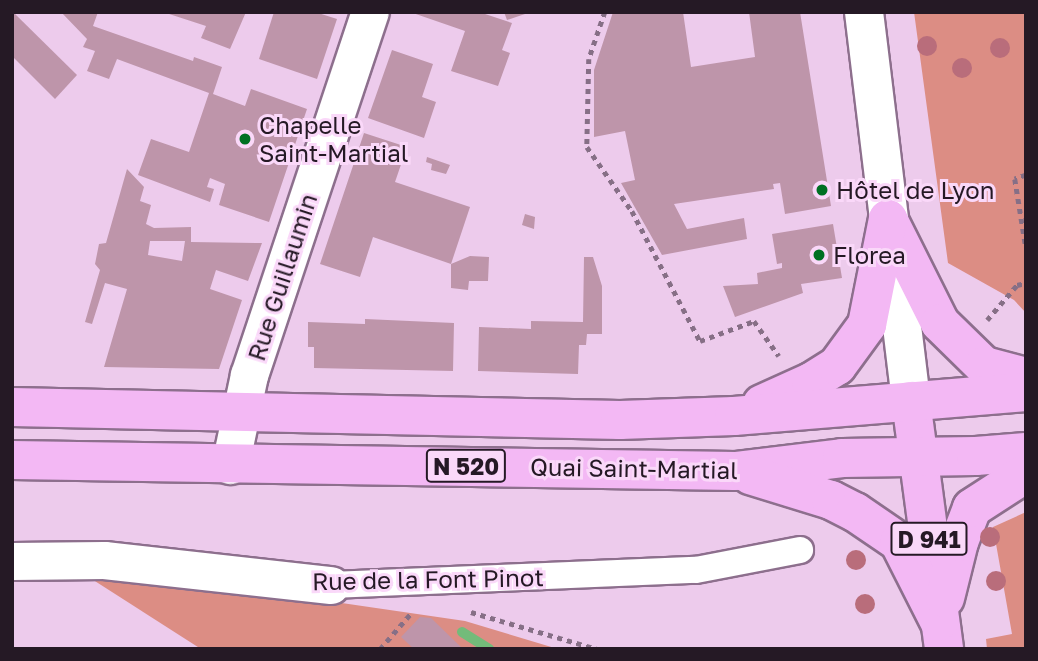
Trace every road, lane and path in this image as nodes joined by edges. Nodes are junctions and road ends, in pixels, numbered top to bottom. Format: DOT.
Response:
graph roads {
  1 [pos="370,12"];
  2 [pos="605,12"];
  3 [pos="864,12"];
  4 [pos="1026,175"];
  5 [pos="888,219"];
  6 [pos="1026,248"];
  7 [pos="1026,283"];
  8 [pos="984,324"];
  9 [pos="780,358"];
  10 [pos="1026,377"];
  11 [pos="1026,392"];
  12 [pos="911,401"];
  13 [pos="12,407"];
  14 [pos="241,412"];
  15 [pos="734,416"];
  16 [pos="1026,452"];
  17 [pos="919,457"];
  18 [pos="12,460"];
  19 [pos="230,465"];
  20 [pos="735,471"];
  21 [pos="1026,473"];
  22 [pos="800,550"];
  23 [pos="12,561"];
  24 [pos="331,585"];
  25 [pos="420,604"];
  26 [pos="464,610"];
  27 [pos="942,635"];
  28 [pos="380,649"];
  29 [pos="597,649"];
  1 -- 14 [label="street, Rue Guillaumin"];
  2 -- 9 [label="path"];
  3 -- 5 [label="main road"];
  4 -- 6 [label="path"];
  5 -- 10 [label="main road"];
  5 -- 12 [label="main road"];
  5 -- 15 [label="main road"];
  7 -- 8 [label="path"];
  11 -- 12 [label="main road, N 520"];
  12 -- 15 [label="main road, Quai Saint-Martial / N 520"];
  12 -- 17 [label="main road, D 941"];
  13 -- 14 [label="main road, Quai Saint-Martial / N 520"];
  14 -- 15 [label="main road, Quai Saint-Martial / N 520"];
  14 -- 19 [label="street, Rue Guillaumin"];
  16 -- 17 [label="main road, N 520"];
  17 -- 20 [label="main road, Quai Saint-Martial / N 520"];
  17 -- 27 [label="main road, D 941"];
  18 -- 19 [label="main road, Quai Saint-Martial / N 520"];
  19 -- 20 [label="main road, Quai Saint-Martial / N 520"];
  20 -- 27 [label="main road"];
  21 -- 27 [label="main road"];
  22 -- 24 [label="street, Rue de la Font Pinot"];
  23 -- 24 [label="street, Rue de la Font Pinot"];
  25 -- 28 [label="path"];
  26 -- 29 [label="path"];
}
